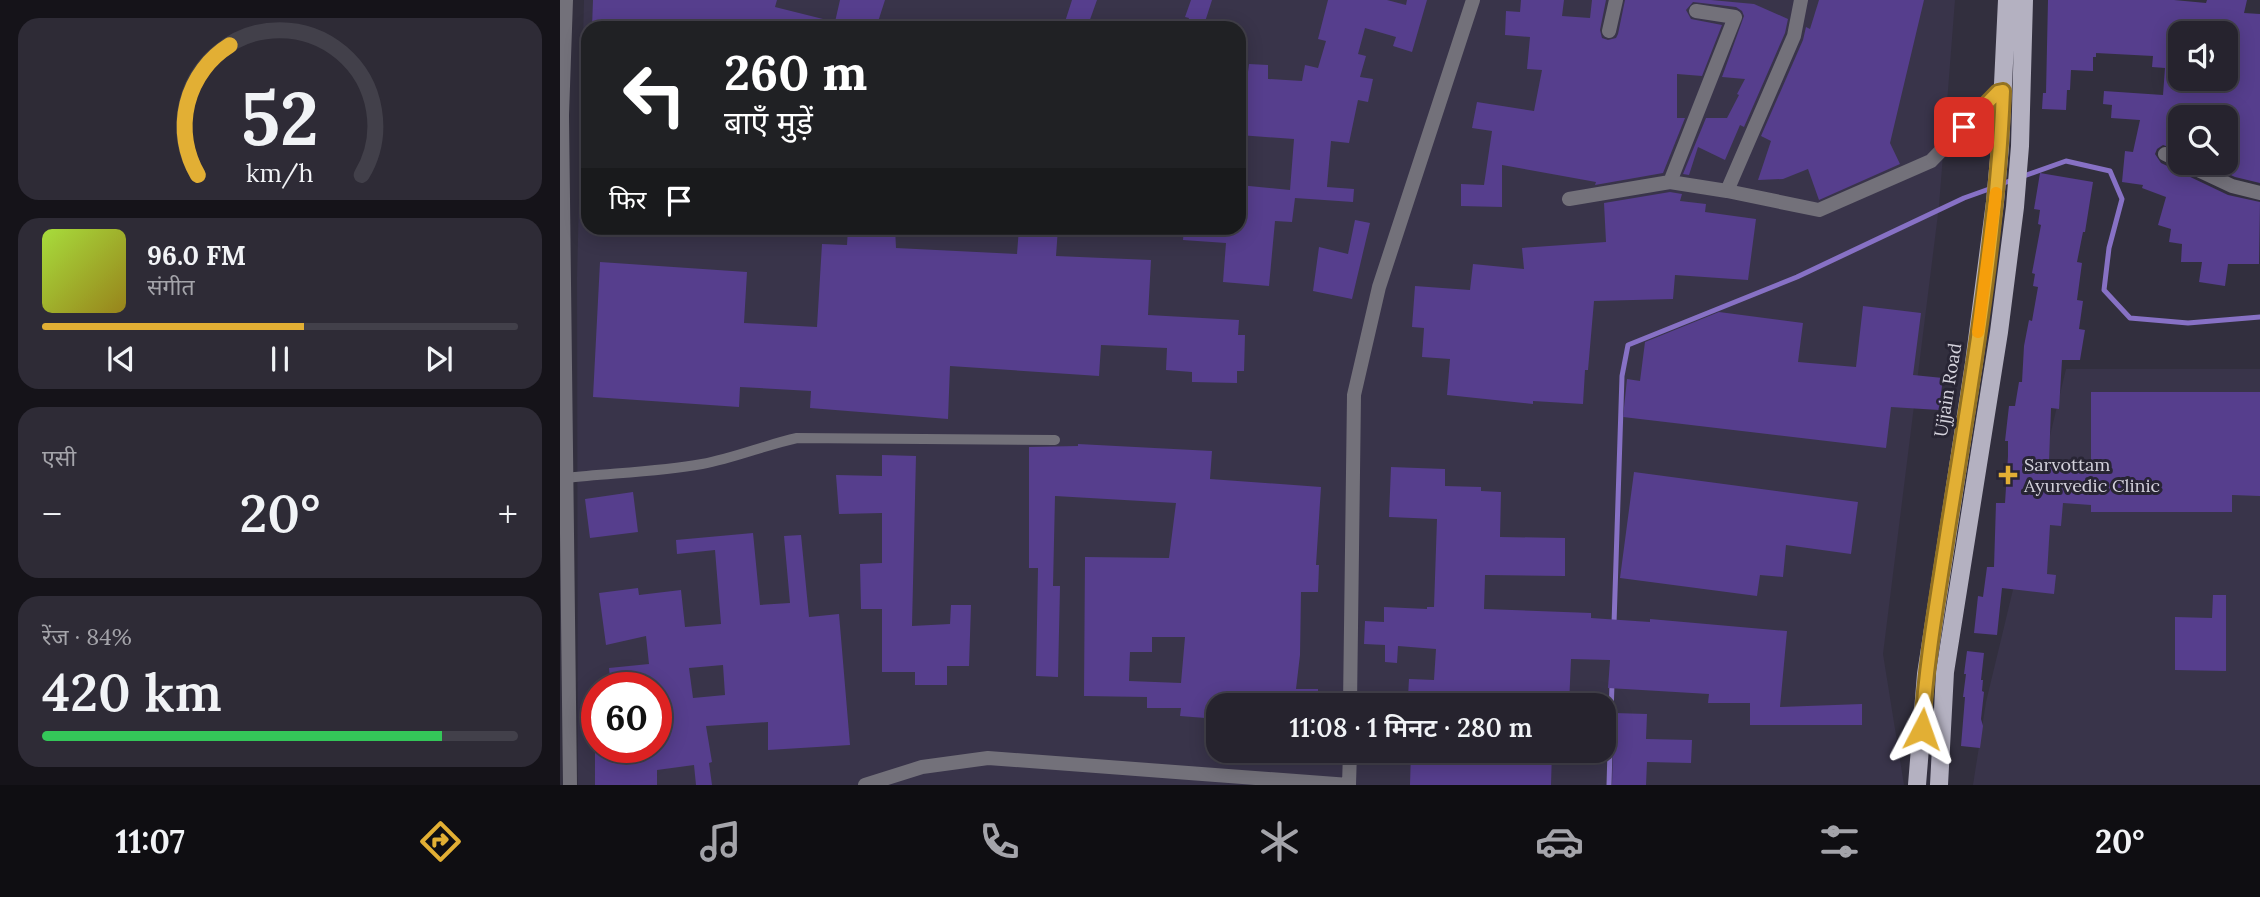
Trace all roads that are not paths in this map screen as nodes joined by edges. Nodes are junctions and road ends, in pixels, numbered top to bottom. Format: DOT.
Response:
graph roads {
  1 [pos="566,0"];
  2 [pos="1473,0"];
  3 [pos="1616,0"];
  4 [pos="1801,0"];
  5 [pos="2007,0"];
  6 [pos="2024,0"];
  7 [pos="1696,11"];
  8 [pos="1609,31"];
  9 [pos="2003,91"];
  10 [pos="561,115"];
  11 [pos="2165,154"];
  12 [pos="2168,155"];
  13 [pos="2209,175"];
  14 [pos="1670,182"];
  15 [pos="1727,191"];
  16 [pos="2260,193"];
  17 [pos="1569,199"];
  18 [pos="1055,440"];
  19 [pos="566,478"];
  20 [pos="1350,693"];
  21 [pos="1350,763"];
  22 [pos="570,785"];
  23 [pos="865,785"];
  24 [pos="1349,785"];
  25 [pos="1917,785"];
  26 [pos="1939,785"];
  1 -- 10 [label="street"];
  2 -- 20 [label="street"];
  3 -- 8 [label="street"];
  4 -- 15 [label="street"];
  5 -- 9 [label="main road, Ujjain Road"];
  6 -- 26 [label="main road"];
  7 -- 14 [label="street"];
  9 -- 15 [label="street"];
  9 -- 25 [label="main road, Ujjain Road"];
  10 -- 19 [label="street"];
  11 -- 12 [label="street"];
  13 -- 16 [label="street"];
  14 -- 15 [label="street"];
  14 -- 17 [label="street"];
  18 -- 19 [label="lane"];
  19 -- 22 [label="street"];
  21 -- 24 [label="street"];
  23 -- 24 [label="street"];
}
